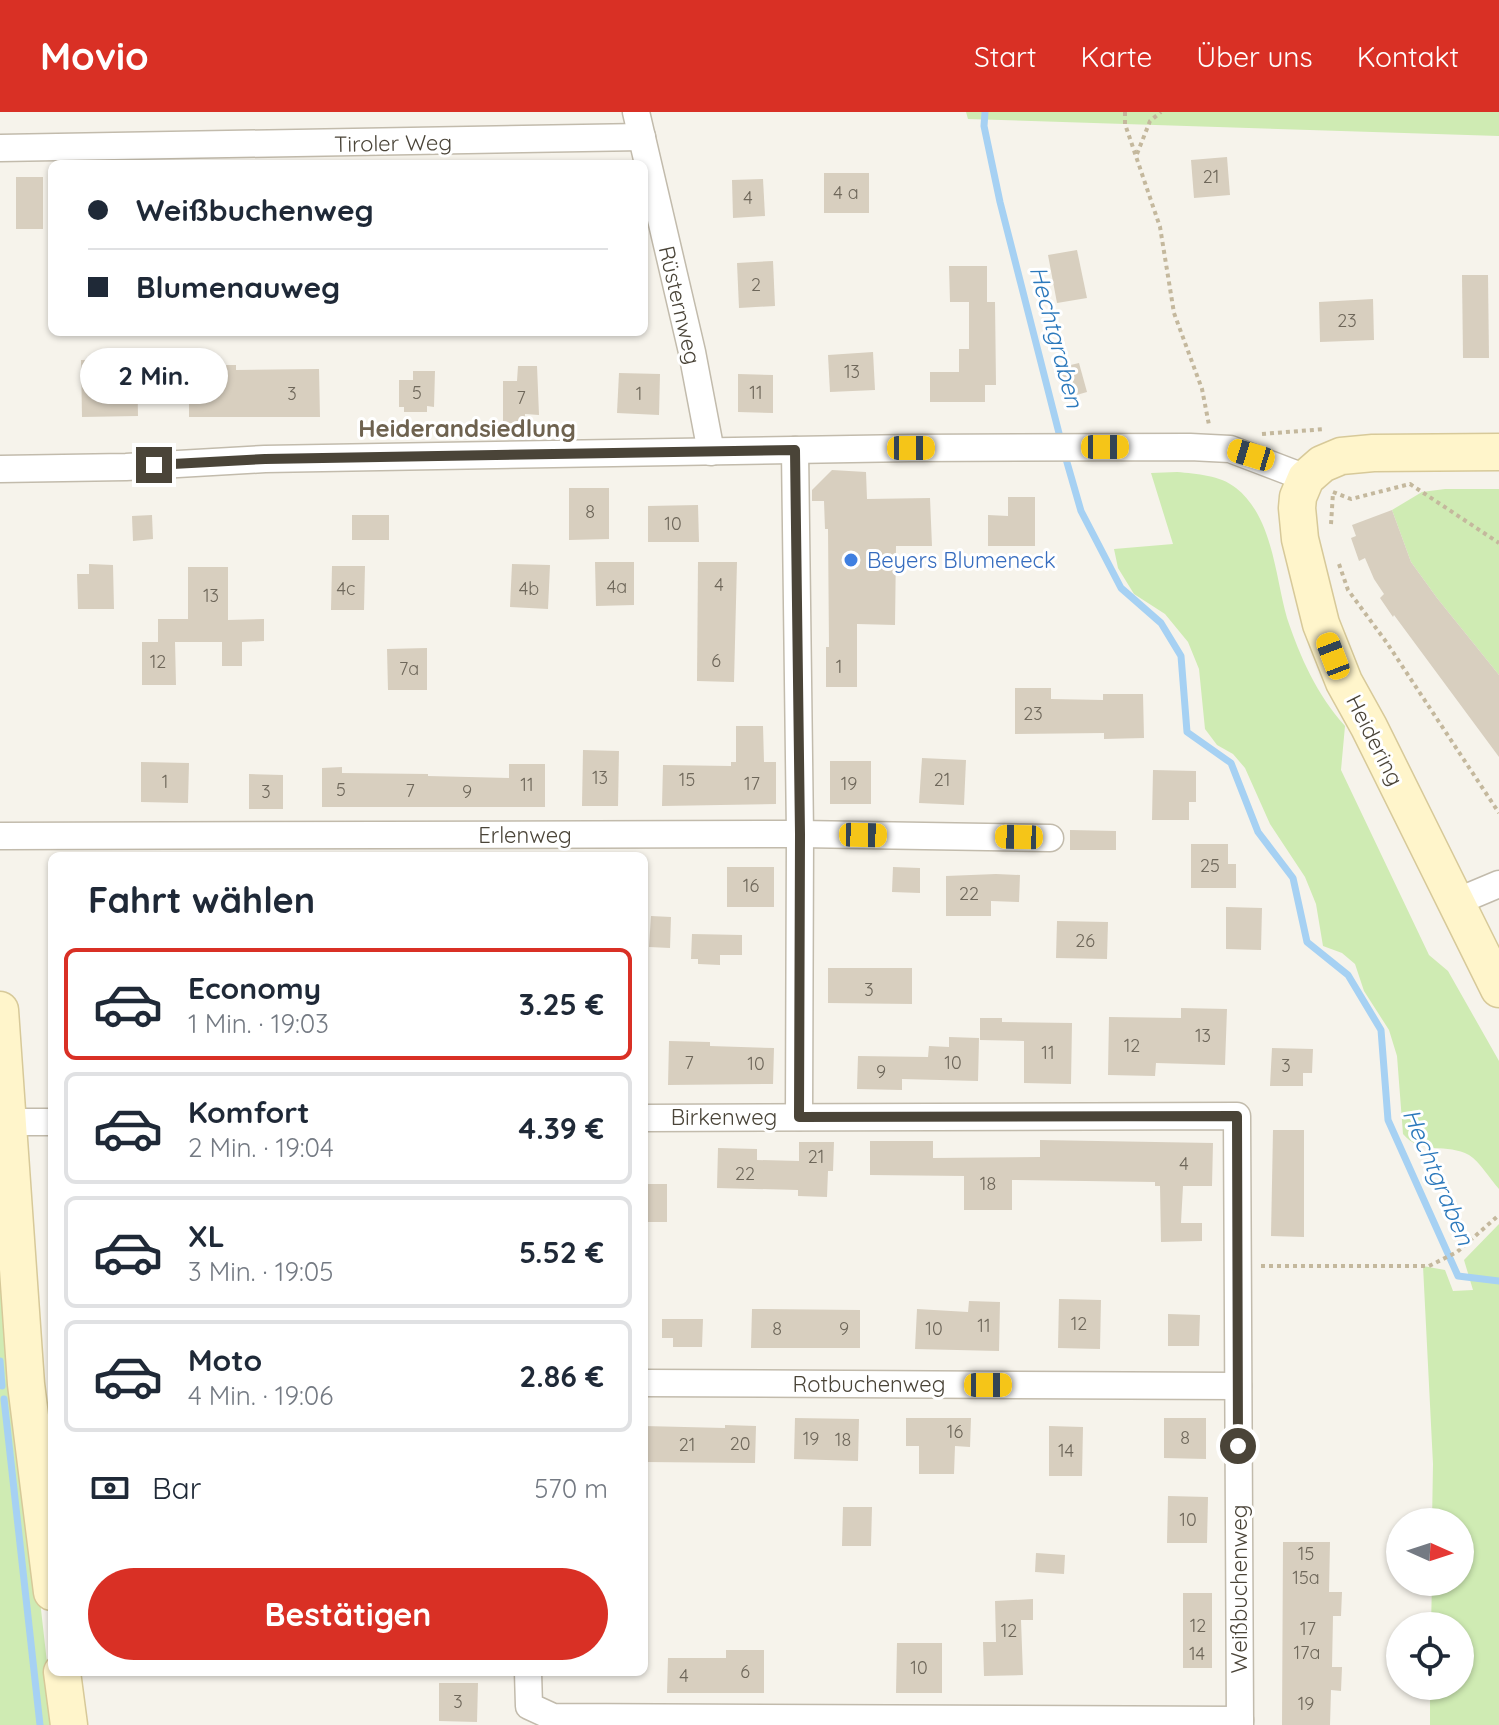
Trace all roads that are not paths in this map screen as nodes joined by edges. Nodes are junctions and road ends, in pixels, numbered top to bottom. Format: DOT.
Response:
graph roads {
  1 [pos="639,125"];
  2 [pos="0,148"];
  3 [pos="647,160"];
  4 [pos="648,164"];
  5 [pos="795,450"];
  6 [pos="711,452"];
  7 [pos="1499,452"];
  8 [pos="0,469"];
  9 [pos="1306,478"];
  10 [pos="800,834"];
  11 [pos="0,836"];
  12 [pos="1050,838"];
  13 [pos="1499,884"];
  14 [pos="1456,902"];
  15 [pos="1499,989"];
  16 [pos="0,1010"];
  17 [pos="1237,1116"];
  18 [pos="799,1117"];
  19 [pos="648,1118"];
  20 [pos="8,1122"];
  21 [pos="48,1122"];
  22 [pos="648,1383"];
  23 [pos="39,1384"];
  24 [pos="1238,1386"];
  25 [pos="48,1528"];
  26 [pos="63,1676"];
  27 [pos="528,1676"];
  28 [pos="1240,1722"];
  29 [pos="69,1725"];
  1 -- 2 [label="street, Tiroler Weg"];
  1 -- 3 [label="street, Rüsternweg"];
  4 -- 6 [label="street, Rüsternweg"];
  5 -- 6 [label="street"];
  5 -- 9 [label="street"];
  5 -- 10 [label="street"];
  6 -- 8 [label="street"];
  7 -- 9 [label="street"];
  9 -- 14 [label="street, Heidering"];
  10 -- 11 [label="street, Erlenweg"];
  10 -- 12 [label="street, Erlenweg"];
  10 -- 18 [label="street"];
  13 -- 14 [label="street"];
  14 -- 15 [label="street, Heidering"];
  16 -- 20 [label="street"];
  17 -- 18 [label="street, Birkenweg"];
  17 -- 24 [label="street, Weißbuchenweg"];
  18 -- 19 [label="street, Birkenweg"];
  20 -- 21 [label="street"];
  20 -- 23 [label="street"];
  22 -- 24 [label="street, Rotbuchenweg"];
  23 -- 25 [label="street"];
  24 -- 28 [label="street, Weißbuchenweg"];
  26 -- 29 [label="street"];
  27 -- 28 [label="street"];
}
